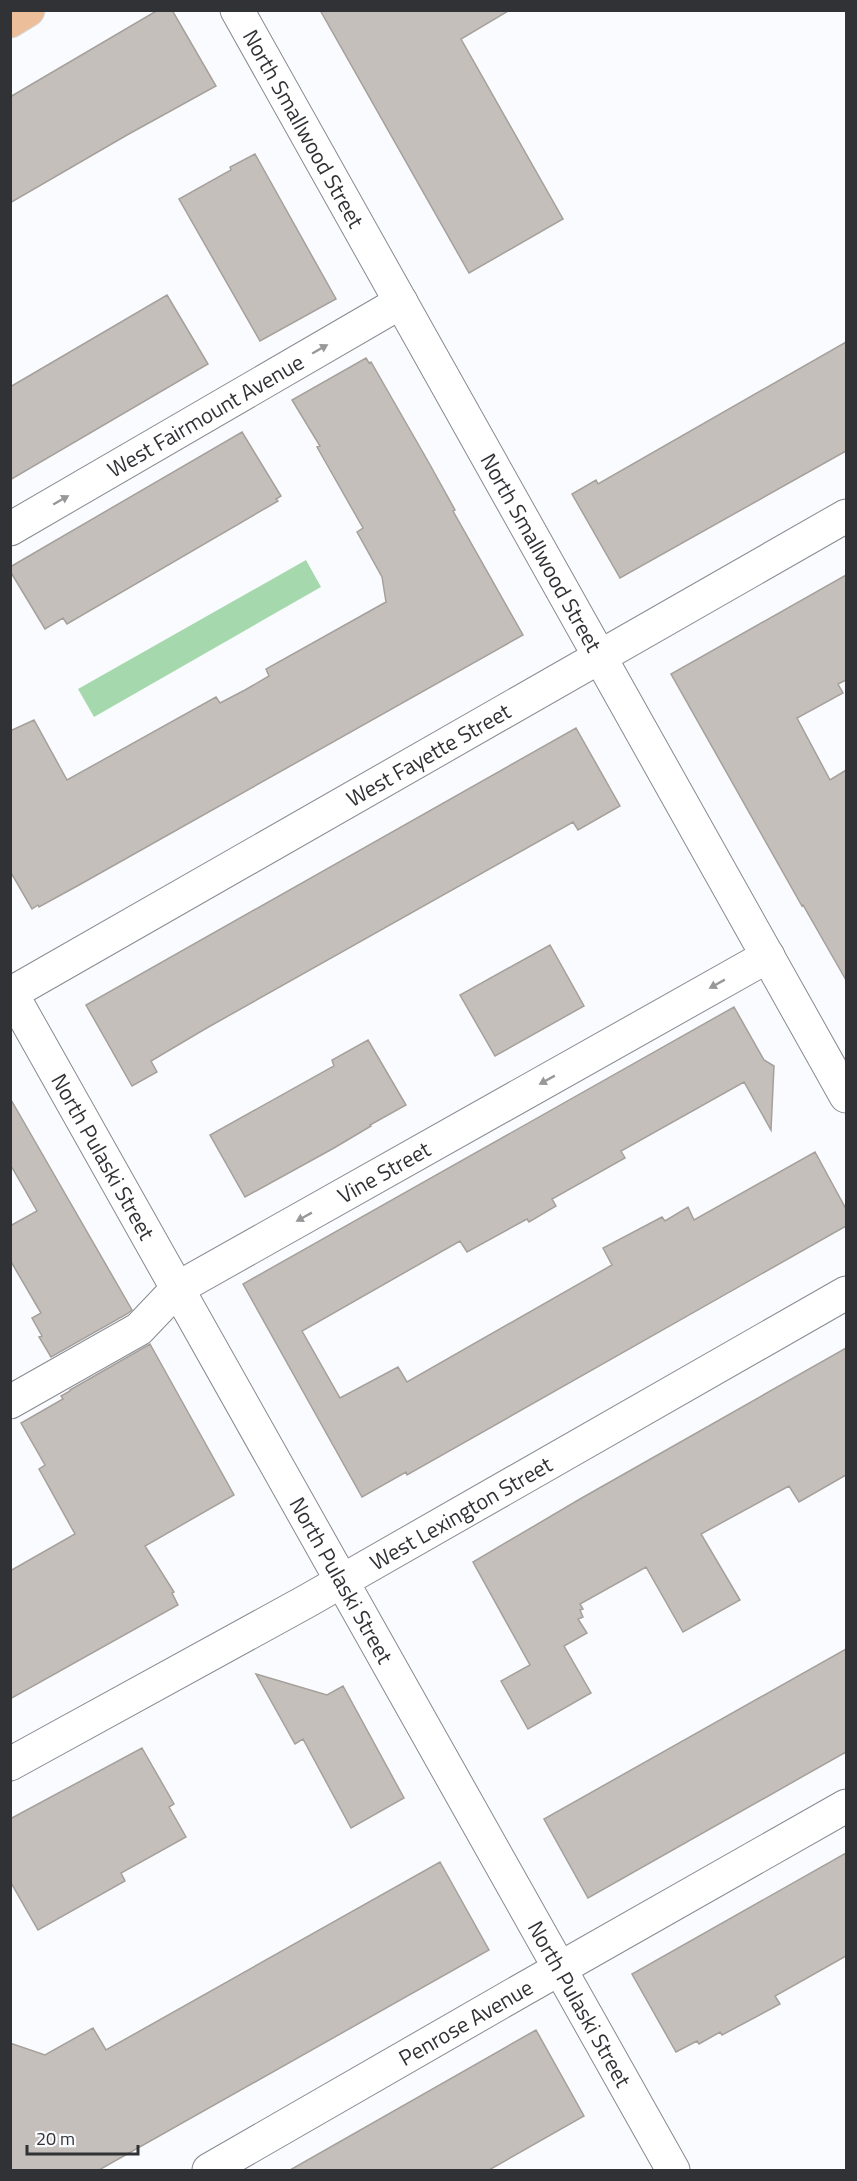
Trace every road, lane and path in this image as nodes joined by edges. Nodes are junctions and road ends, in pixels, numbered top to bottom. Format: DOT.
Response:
graph roads {
  1 [pos="28,10"];
  2 [pos="237,10"];
  3 [pos="10,21"];
  4 [pos="401,302"];
  5 [pos="846,516"];
  6 [pos="10,529"];
  7 [pos="600,657"];
  8 [pos="768,956"];
  9 [pos="11,993"];
  10 [pos="846,1096"];
  11 [pos="178,1288"];
  12 [pos="846,1293"];
  13 [pos="10,1402"];
  14 [pos="342,1581"];
  15 [pos="10,1764"];
  16 [pos="846,1806"];
  17 [pos="560,1968"];
  18 [pos="209,2170"];
  19 [pos="673,2170"];
  1 -- 3 [label="main road"];
  2 -- 4 [label="street, North Smallwood Street"];
  6 -- 4 [label="street, West Fairmount Avenue, one-way"];
  4 -- 7 [label="street, North Smallwood Street"];
  5 -- 7 [label="street, West Fayette Street"];
  7 -- 8 [label="street, North Smallwood Street"];
  7 -- 9 [label="street, West Fayette Street"];
  8 -- 10 [label="street, North Smallwood Street"];
  8 -- 11 [label="street, Vine Street, one-way"];
  9 -- 11 [label="street, North Pulaski Street"];
  11 -- 13 [label="street, Vine Street"];
  11 -- 14 [label="street, North Pulaski Street"];
  12 -- 14 [label="street, West Lexington Street"];
  14 -- 15 [label="street, West Lexington Street"];
  14 -- 17 [label="street, North Pulaski Street"];
  16 -- 17 [label="street, Penrose Avenue"];
  17 -- 18 [label="street, Penrose Avenue"];
  17 -- 19 [label="street, North Pulaski Street"];
}
